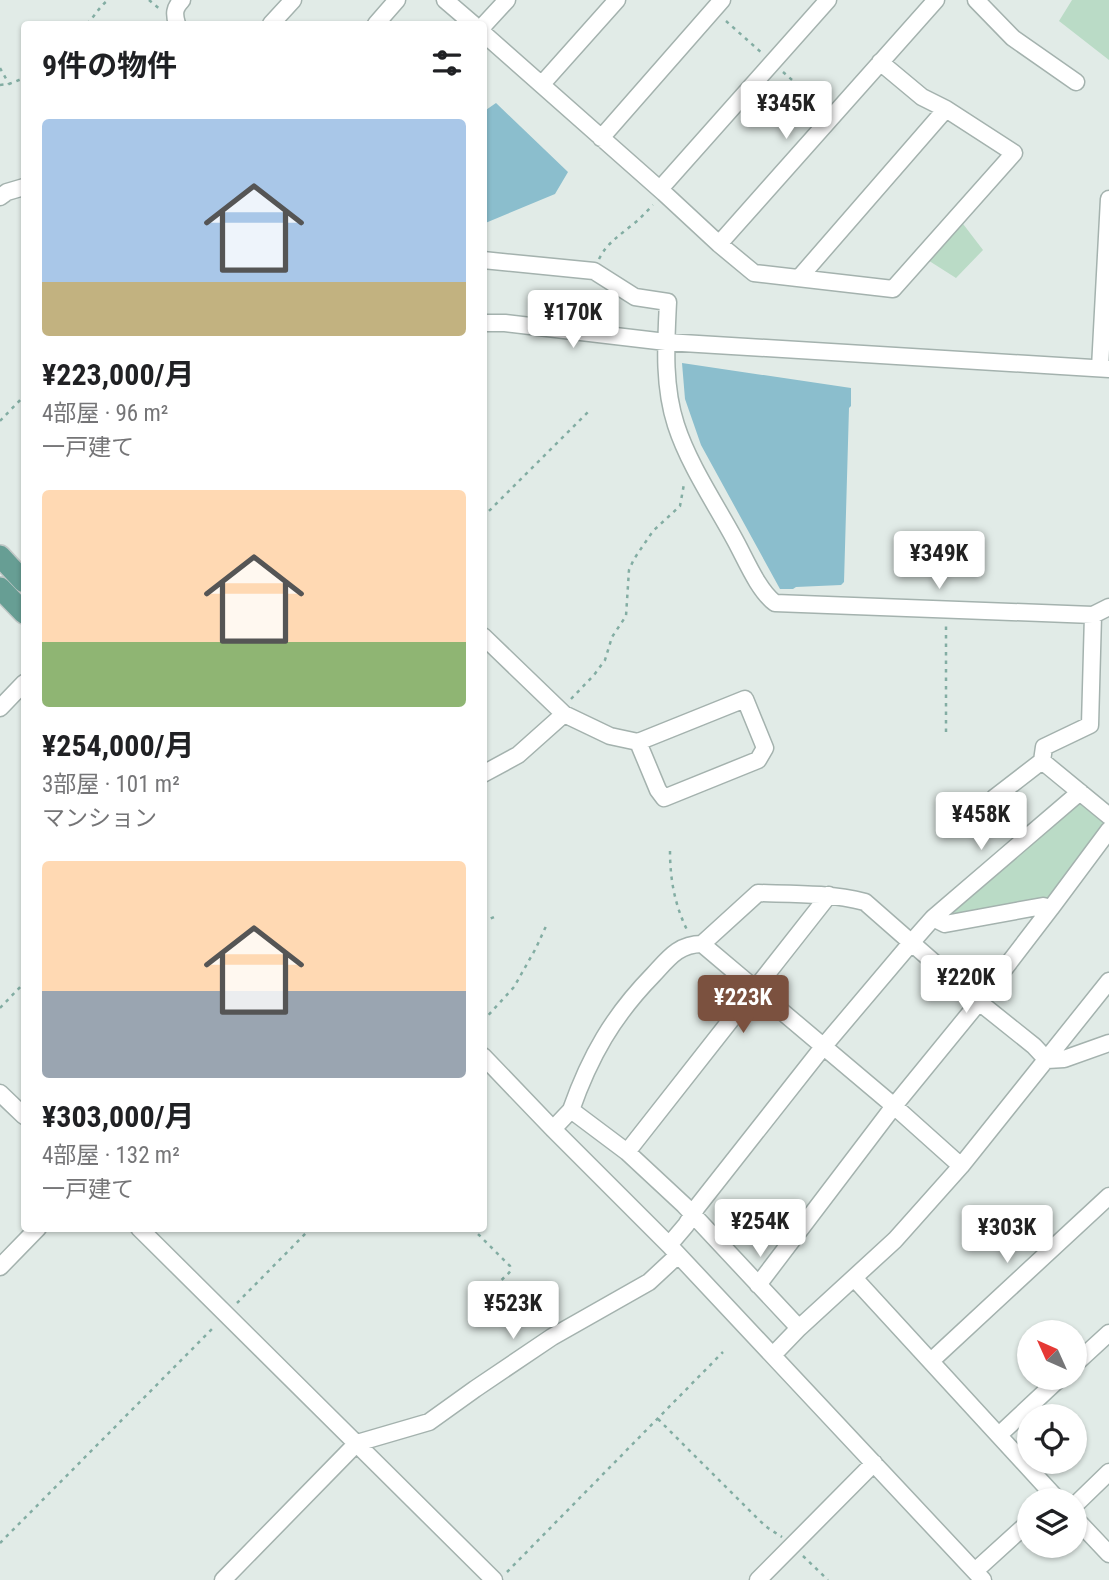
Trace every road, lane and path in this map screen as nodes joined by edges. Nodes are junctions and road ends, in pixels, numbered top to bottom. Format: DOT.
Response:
graph roads {
  1 [pos="108,0"];
  2 [pos="182,0"];
  3 [pos="293,0"];
  4 [pos="397,0"];
  5 [pos="445,0"];
  6 [pos="507,0"];
  7 [pos="617,0"];
  8 [pos="722,0"];
  9 [pos="828,0"];
  10 [pos="936,0"];
  11 [pos="976,0"];
  12 [pos="90,21"];
  13 [pos="176,21"];
  14 [pos="274,21"];
  15 [pos="379,21"];
  16 [pos="470,21"];
  17 [pos="487,22"];
  18 [pos="487,36"];
  19 [pos="880,62"];
  20 [pos="0,68"];
  21 [pos="21,79"];
  22 [pos="1076,82"];
  23 [pos="9,84"];
  24 [pos="542,84"];
  25 [pos="0,85"];
  26 [pos="946,109"];
  27 [pos="601,138"];
  28 [pos="21,188"];
  29 [pos="662,191"];
  30 [pos="0,197"];
  31 [pos="1109,199"];
  32 [pos="719,244"];
  33 [pos="487,260"];
  34 [pos="594,271"];
  35 [pos="799,278"];
  36 [pos="487,323"];
  37 [pos="666,342"];
  38 [pos="1104,368"];
  39 [pos="21,399"];
  40 [pos="590,410"];
  41 [pos="0,421"];
  42 [pos="691,460"];
  43 [pos="487,513"];
  44 [pos="0,556"];
  45 [pos="21,579"];
  46 [pos="0,588"];
  47 [pos="1109,607"];
  48 [pos="21,610"];
  49 [pos="947,610"];
  50 [pos="1093,615"];
  51 [pos="487,640"];
  52 [pos="21,686"];
  53 [pos="0,708"];
  54 [pos="564,714"];
  55 [pos="946,732"];
  56 [pos="638,742"];
  57 [pos="1042,761"];
  58 [pos="487,772"];
  59 [pos="1080,792"];
  60 [pos="994,798"];
  61 [pos="1109,816"];
  62 [pos="1109,830"];
  63 [pos="670,851"];
  64 [pos="829,895"];
  65 [pos="1051,908"];
  66 [pos="494,917"];
  67 [pos="933,918"];
  68 [pos="487,920"];
  69 [pos="547,924"];
  70 [pos="911,943"];
  71 [pos="698,944"];
  72 [pos="1109,981"];
  73 [pos="21,986"];
  74 [pos="756,990"];
  75 [pos="979,1002"];
  76 [pos="0,1008"];
  77 [pos="487,1017"];
  78 [pos="1109,1043"];
  79 [pos="823,1047"];
  80 [pos="487,1060"];
  81 [pos="1047,1060"];
  82 [pos="0,1093"];
  83 [pos="894,1106"];
  84 [pos="571,1110"];
  85 [pos="21,1113"];
  86 [pos="553,1129"];
  87 [pos="627,1152"];
  88 [pos="961,1166"];
  89 [pos="1109,1196"];
  90 [pos="693,1216"];
  91 [pos="34,1232"];
  92 [pos="143,1232"];
  93 [pos="307,1232"];
  94 [pos="476,1232"];
  95 [pos="673,1250"];
  96 [pos="0,1267"];
  97 [pos="855,1279"];
  98 [pos="758,1285"];
  99 [pos="226,1314"];
  100 [pos="799,1328"];
  101 [pos="1109,1333"];
  102 [pos="552,1337"];
  103 [pos="723,1352"];
  104 [pos="1087,1353"];
  105 [pos="773,1354"];
  106 [pos="931,1361"];
  107 [pos="1047,1390"];
  108 [pos="657,1418"];
  109 [pos="999,1434"];
  110 [pos="357,1443"];
  111 [pos="874,1463"];
  112 [pos="1109,1472"];
  113 [pos="1046,1488"];
  114 [pos="1087,1493"];
  115 [pos="1087,1531"];
  116 [pos="1017,1535"];
  117 [pos="0,1543"];
  118 [pos="793,1544"];
  119 [pos="1109,1554"];
  120 [pos="979,1576"];
  121 [pos="498,1579"];
  122 [pos="223,1580"];
  123 [pos="758,1580"];
  124 [pos="828,1580"];
  1 -- 12 [label="path"];
  2 -- 13 [label="street"];
  3 -- 14 [label="street"];
  4 -- 15 [label="street"];
  5 -- 16 [label="street"];
  6 -- 17 [label="street"];
  7 -- 24 [label="street"];
  8 -- 27 [label="street"];
  9 -- 29 [label="street"];
  10 -- 19 [label="street"];
  11 -- 22 [label="street"];
  18 -- 24 [label="street"];
  19 -- 26 [label="street"];
  19 -- 32 [label="street"];
  20 -- 23 [label="path"];
  21 -- 23 [label="path"];
  23 -- 25 [label="path"];
  24 -- 27 [label="street"];
  26 -- 35 [label="street"];
  26 -- 35 [label="street"];
  27 -- 29 [label="street"];
  28 -- 30 [label="street"];
  29 -- 32 [label="street"];
  29 -- 34 [label="path"];
  31 -- 38 [label="street"];
  32 -- 35 [label="street"];
  33 -- 34 [label="street"];
  34 -- 37 [label="street"];
  36 -- 37 [label="street"];
  37 -- 38 [label="street"];
  37 -- 42 [label="street"];
  39 -- 41 [label="path"];
  40 -- 43 [label="path"];
  42 -- 49 [label="street"];
  42 -- 54 [label="path"];
  44 -- 45 [label="main road"];
  46 -- 48 [label="main road"];
  47 -- 50 [label="street"];
  49 -- 50 [label="street"];
  49 -- 55 [label="path"];
  50 -- 57 [label="street"];
  51 -- 54 [label="street"];
  52 -- 53 [label="street"];
  54 -- 56 [label="street"];
  54 -- 58 [label="street"];
  56 -- 56 [label="street"];
  57 -- 59 [label="street"];
  57 -- 60 [label="street"];
  59 -- 61 [label="street"];
  59 -- 67 [label="street"];
  62 -- 65 [label="street"];
  63 -- 71 [label="path"];
  64 -- 70 [label="street"];
  64 -- 71 [label="street"];
  64 -- 74 [label="street"];
  65 -- 67 [label="street"];
  65 -- 75 [label="street"];
  66 -- 68 [label="path"];
  67 -- 70 [label="street"];
  69 -- 77 [label="path"];
  70 -- 75 [label="street"];
  70 -- 79 [label="street"];
  71 -- 74 [label="street"];
  71 -- 84 [label="street"];
  72 -- 81 [label="street"];
  73 -- 76 [label="path"];
  74 -- 79 [label="street"];
  74 -- 87 [label="street"];
  75 -- 81 [label="street"];
  75 -- 83 [label="street"];
  78 -- 81 [label="street"];
  79 -- 83 [label="street"];
  79 -- 90 [label="street"];
  80 -- 86 [label="street"];
  81 -- 88 [label="street"];
  82 -- 85 [label="street"];
  83 -- 88 [label="street"];
  83 -- 98 [label="street"];
  84 -- 86 [label="street"];
  84 -- 87 [label="street"];
  86 -- 95 [label="street"];
  87 -- 90 [label="street"];
  88 -- 97 [label="street"];
  89 -- 106 [label="street"];
  90 -- 95 [label="street"];
  90 -- 98 [label="street"];
  91 -- 96 [label="street"];
  92 -- 99 [label="street"];
  93 -- 99 [label="path"];
  94 -- 102 [label="path"];
  95 -- 102 [label="street"];
  95 -- 105 [label="street"];
  97 -- 100 [label="street"];
  97 -- 106 [label="street"];
  98 -- 100 [label="street"];
  99 -- 110 [label="street"];
  99 -- 117 [label="path"];
  100 -- 105 [label="street"];
  101 -- 104 [label="street"];
  102 -- 110 [label="street"];
  103 -- 108 [label="path"];
  105 -- 111 [label="street"];
  106 -- 109 [label="street"];
  107 -- 109 [label="street"];
  108 -- 118 [label="path"];
  108 -- 121 [label="path"];
  109 -- 113 [label="street"];
  110 -- 121 [label="street"];
  110 -- 122 [label="street"];
  111 -- 118 [label="street"];
  111 -- 120 [label="street"];
  112 -- 114 [label="street"];
  115 -- 119 [label="street"];
  116 -- 120 [label="street"];
  118 -- 123 [label="street"];
  118 -- 124 [label="path"];
}
